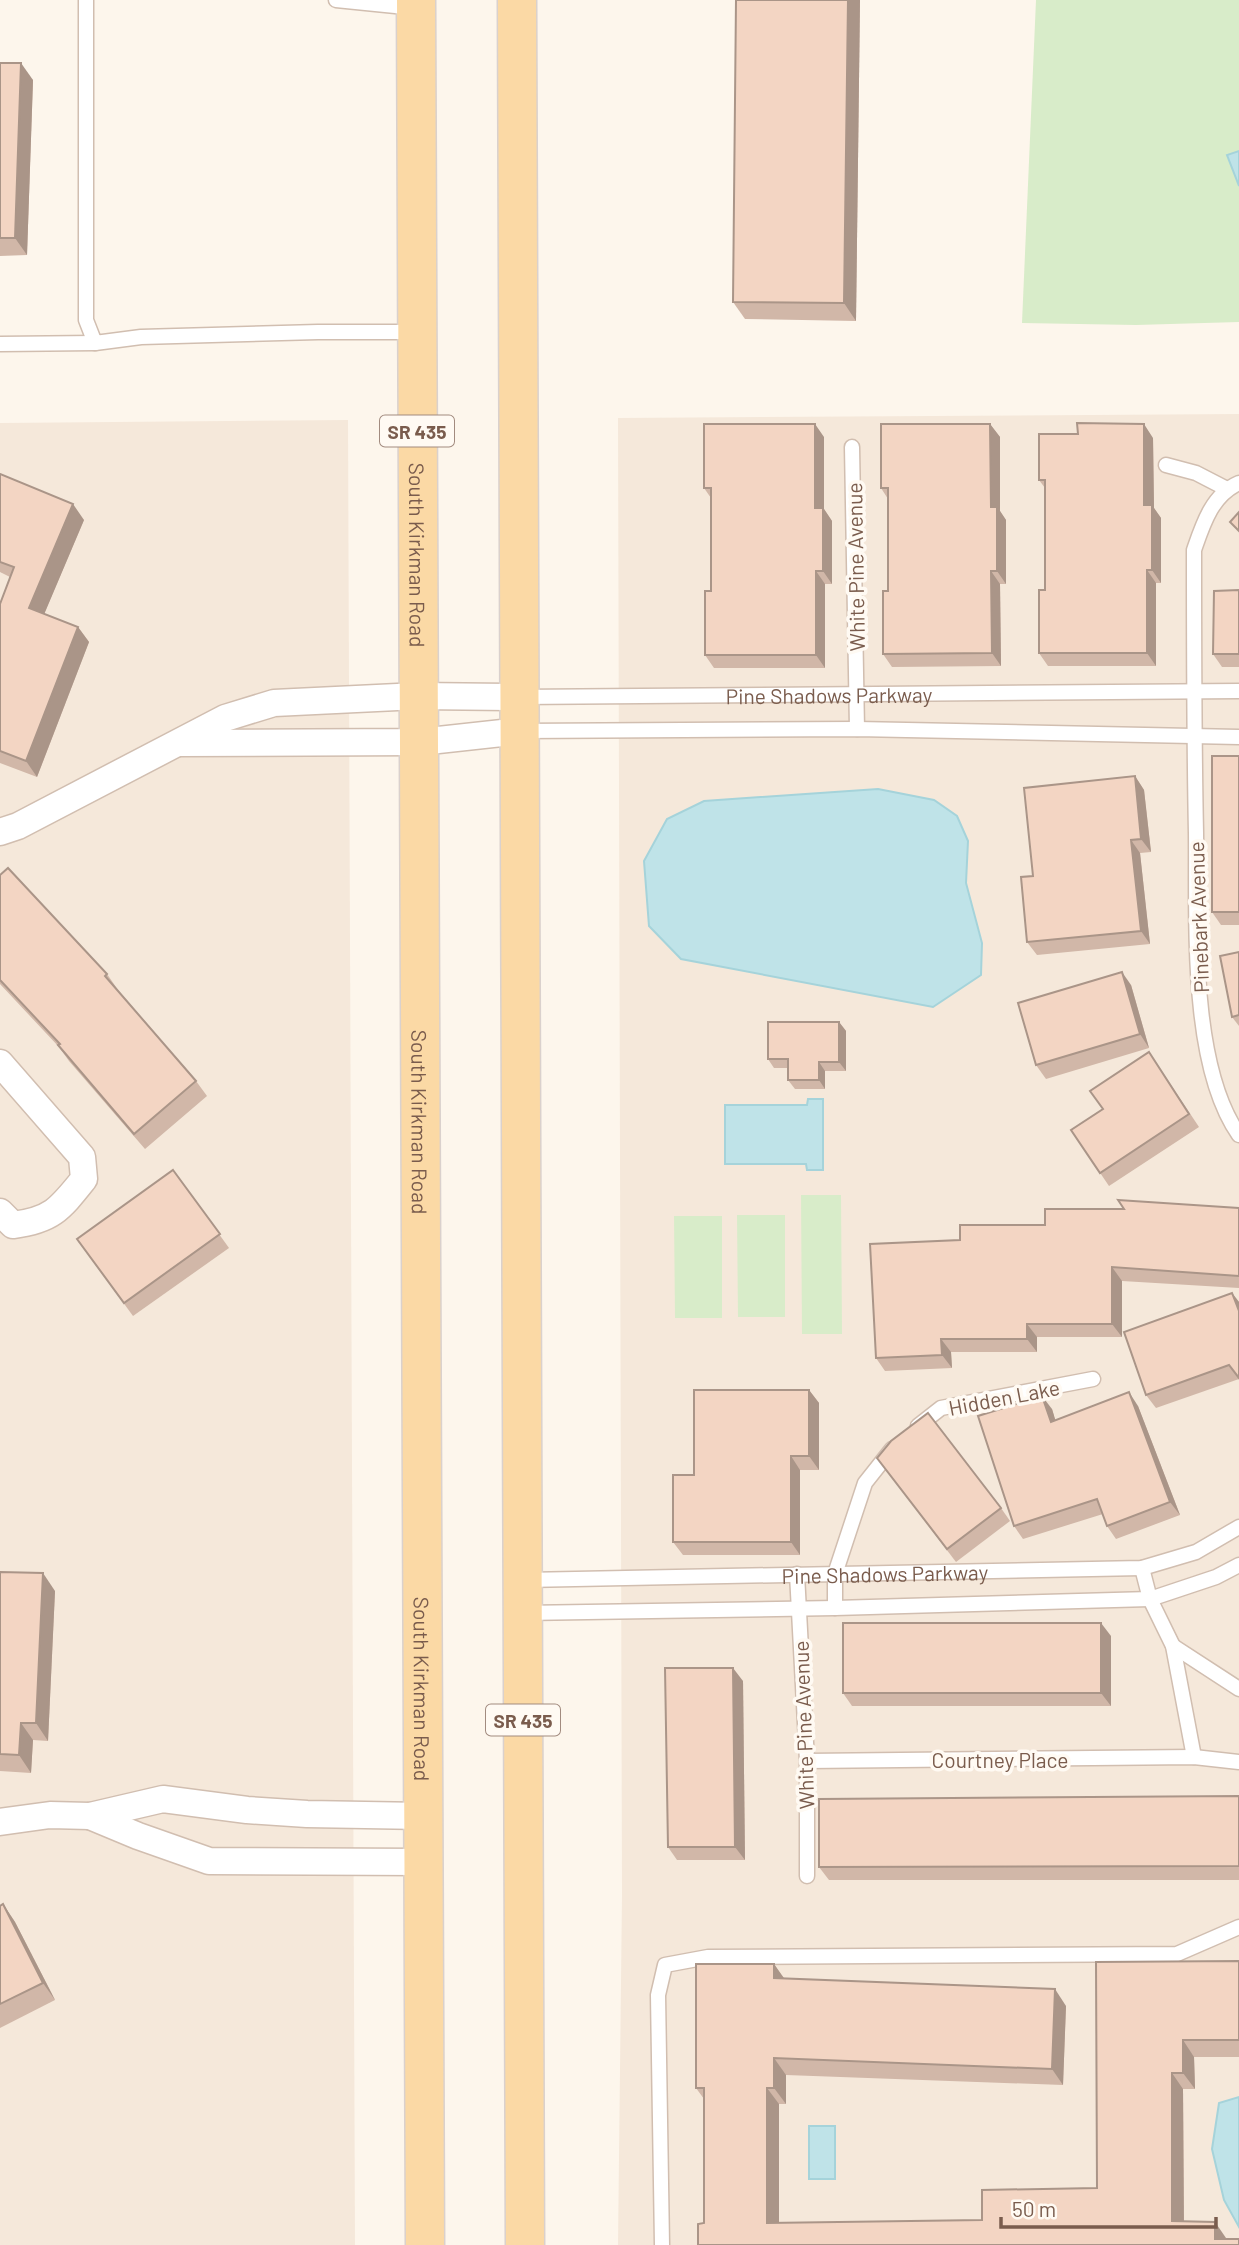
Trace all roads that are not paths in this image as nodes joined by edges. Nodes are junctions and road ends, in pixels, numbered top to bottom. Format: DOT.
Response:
graph roads {
  1 [pos="86,0"];
  2 [pos="336,0"];
  3 [pos="517,0"];
  4 [pos="416,4"];
  5 [pos="416,332"];
  6 [pos="95,343"];
  7 [pos="0,344"];
  8 [pos="852,447"];
  9 [pos="1166,465"];
  10 [pos="1233,486"];
  11 [pos="1194,691"];
  12 [pos="1239,691"];
  13 [pos="858,695"];
  14 [pos="418,696"];
  15 [pos="520,714"];
  16 [pos="858,729"];
  17 [pos="1194,737"];
  18 [pos="1239,737"];
  19 [pos="419,742"];
  20 [pos="177,743"];
  21 [pos="0,832"];
  22 [pos="0,1063"];
  23 [pos="1239,1135"];
  24 [pos="0,1212"];
  25 [pos="1093,1379"];
  26 [pos="1239,1527"];
  27 [pos="1239,1565"];
  28 [pos="1142,1568"];
  29 [pos="797,1574"];
  30 [pos="835,1574"];
  31 [pos="522,1597"];
  32 [pos="1150,1599"];
  33 [pos="835,1608"];
  34 [pos="799,1609"];
  35 [pos="1172,1646"];
  36 [pos="1239,1689"];
  37 [pos="1194,1757"];
  38 [pos="807,1761"];
  39 [pos="1239,1762"];
  40 [pos="90,1815"];
  41 [pos="423,1815"];
  42 [pos="0,1822"];
  43 [pos="423,1862"];
  44 [pos="807,1876"];
  45 [pos="1239,1927"];
  46 [pos="425,2245"];
  47 [pos="525,2245"];
  48 [pos="662,2245"];
  1 -- 6 [label="lane"];
  2 -- 4 [label="lane"];
  3 -- 15 [label="main road, SR 435"];
  4 -- 5 [label="main road, South Kirkman Road / SR 435"];
  5 -- 6 [label="lane"];
  5 -- 14 [label="main road, South Kirkman Road / SR 435"];
  6 -- 7 [label="lane"];
  8 -- 13 [label="lane, White Pine Avenue"];
  9 -- 10 [label="lane"];
  10 -- 11 [label="lane, Pinebark Avenue"];
  11 -- 12 [label="lane, Pine Shadows Parkway"];
  11 -- 13 [label="lane, Pine Shadows Parkway"];
  11 -- 17 [label="lane, Pinebark Avenue"];
  13 -- 15 [label="lane, Pine Shadows Parkway"];
  13 -- 16 [label="lane, White Pine Avenue"];
  14 -- 15 [label="street, Pine Shadows Parkway"];
  14 -- 19 [label="main road, South Kirkman Road / SR 435"];
  14 -- 20 [label="street, Pine Shadows Parkway"];
  15 -- 16 [label="lane, Pine Shadows Parkway"];
  15 -- 19 [label="street, Pine Shadows Parkway"];
  15 -- 31 [label="main road, SR 435"];
  16 -- 17 [label="lane, Pine Shadows Parkway"];
  17 -- 18 [label="lane, Pine Shadows Parkway"];
  17 -- 23 [label="lane, Pinebark Avenue"];
  19 -- 20 [label="street, Pine Shadows Parkway"];
  19 -- 41 [label="main road, South Kirkman Road / SR 435"];
  20 -- 21 [label="street, Pine Shadows Parkway"];
  22 -- 24 [label="street"];
  25 -- 30 [label="lane, Hidden Lake"];
  26 -- 28 [label="lane, Pine Shadows Parkway"];
  27 -- 32 [label="lane, Pine Shadows Parkway"];
  28 -- 30 [label="lane, Pine Shadows Parkway"];
  28 -- 32 [label="lane"];
  29 -- 30 [label="lane, Pine Shadows Parkway"];
  29 -- 31 [label="lane, Pine Shadows Parkway"];
  29 -- 34 [label="lane, White Pine Avenue"];
  30 -- 33 [label="lane, Hidden Lake"];
  31 -- 34 [label="lane, Pine Shadows Parkway"];
  31 -- 47 [label="main road, SR 435"];
  32 -- 33 [label="lane, Pine Shadows Parkway"];
  32 -- 35 [label="lane"];
  33 -- 34 [label="lane, Pine Shadows Parkway"];
  34 -- 38 [label="lane, White Pine Avenue"];
  35 -- 36 [label="lane"];
  35 -- 37 [label="lane"];
  37 -- 38 [label="lane, Courtney Place"];
  37 -- 39 [label="lane, Courtney Place"];
  38 -- 44 [label="lane, White Pine Avenue"];
  40 -- 41 [label="street"];
  40 -- 42 [label="street"];
  40 -- 43 [label="street"];
  41 -- 43 [label="main road, South Kirkman Road / SR 435"];
  43 -- 46 [label="main road, South Kirkman Road / SR 435"];
  45 -- 48 [label="lane"];
}
